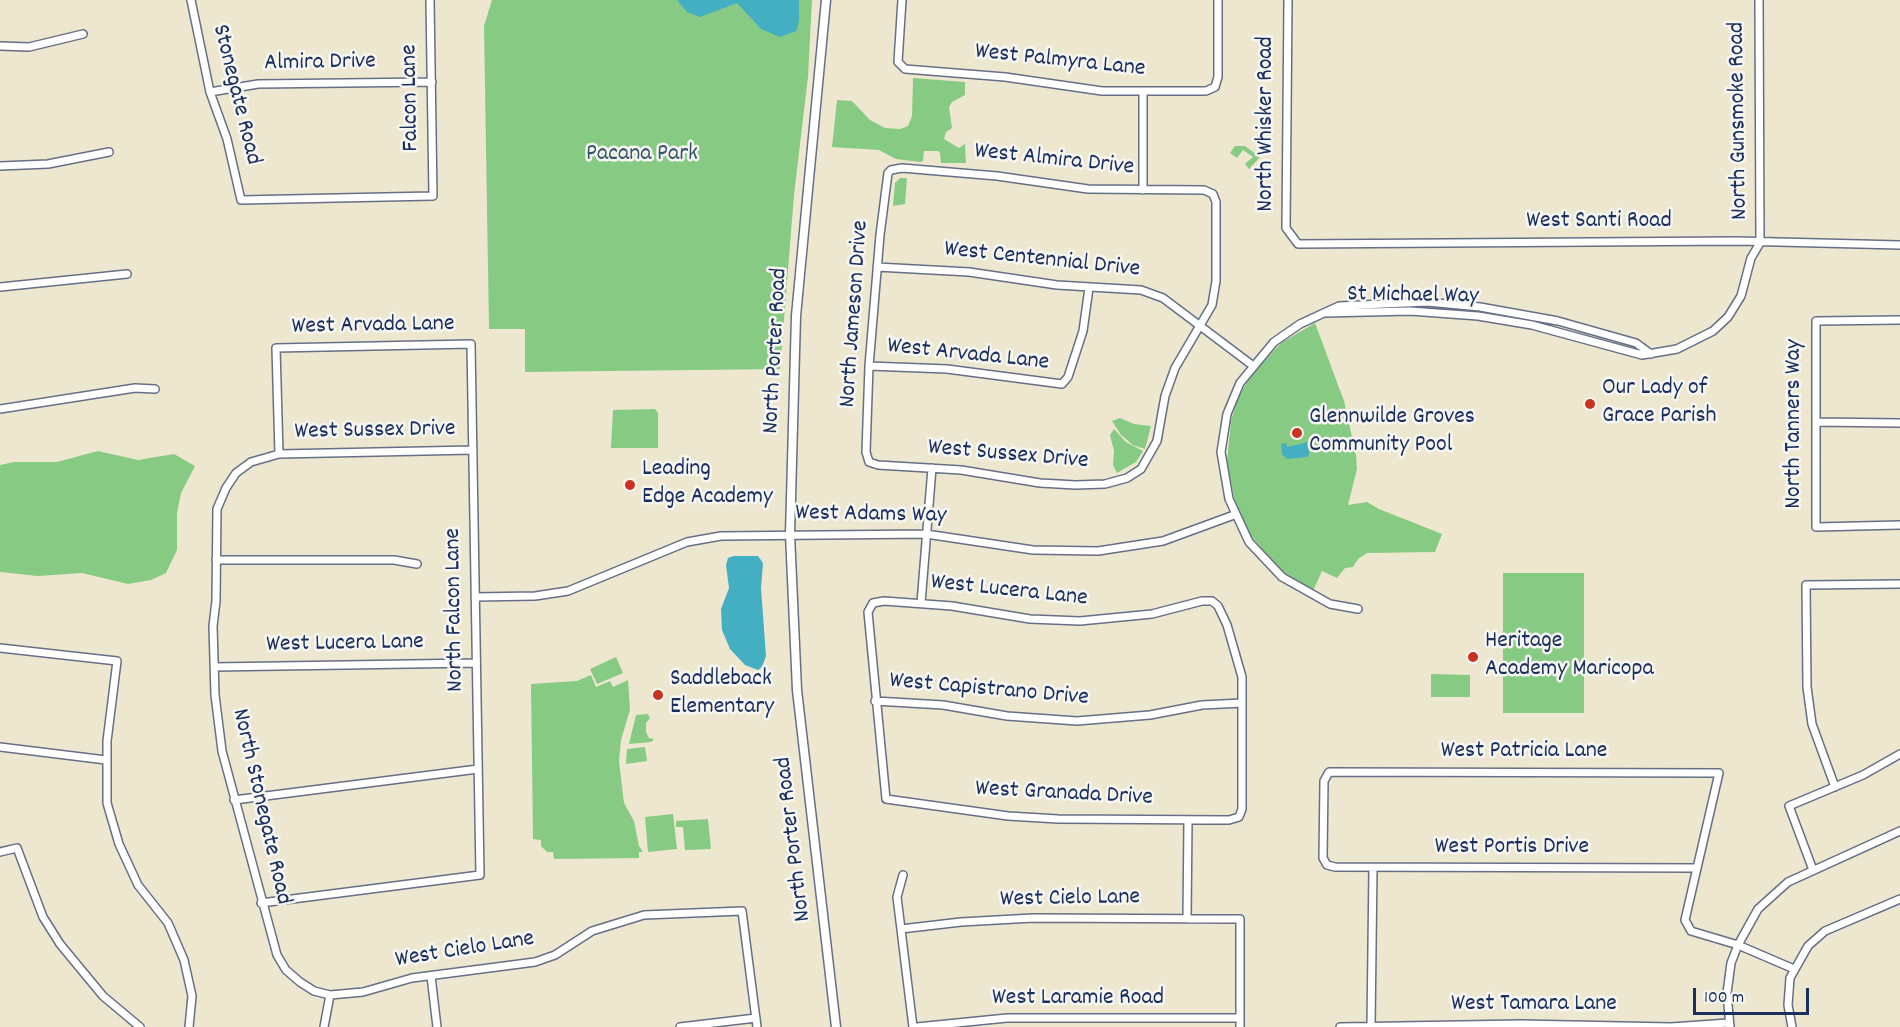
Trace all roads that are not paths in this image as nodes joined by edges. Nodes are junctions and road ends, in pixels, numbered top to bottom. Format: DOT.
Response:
graph roads {
  1 [pos="191,0"];
  2 [pos="430,0"];
  3 [pos="826,0"];
  4 [pos="902,0"];
  5 [pos="1218,0"];
  6 [pos="1288,0"];
  7 [pos="1758,0"];
  8 [pos="83,34"];
  9 [pos="0,46"];
  10 [pos="432,82"];
  11 [pos="1143,91"];
  12 [pos="210,92"];
  13 [pos="109,152"];
  14 [pos="0,166"];
  15 [pos="891,170"];
  16 [pos="1143,190"];
  17 [pos="241,200"];
  18 [pos="1760,243"];
  19 [pos="1298,244"];
  20 [pos="1900,245"];
  21 [pos="876,267"];
  22 [pos="127,274"];
  23 [pos="0,287"];
  24 [pos="1089,288"];
  25 [pos="1900,320"];
  26 [pos="1200,326"];
  27 [pos="471,344"];
  28 [pos="1252,365"];
  29 [pos="869,366"];
  30 [pos="155,389"];
  31 [pos="0,409"];
  32 [pos="1816,422"];
  33 [pos="1900,423"];
  34 [pos="473,450"];
  35 [pos="279,454"];
  36 [pos="869,462"];
  37 [pos="932,468"];
  38 [pos="1234,515"];
  39 [pos="1900,525"];
  40 [pos="790,534"];
  41 [pos="926,534"];
  42 [pos="216,560"];
  43 [pos="417,564"];
  44 [pos="1900,584"];
  45 [pos="475,597"];
  46 [pos="921,603"];
  47 [pos="1358,609"];
  48 [pos="0,648"];
  49 [pos="476,663"];
  50 [pos="214,667"];
  51 [pos="875,700"];
  52 [pos="1242,702"];
  53 [pos="0,747"];
  54 [pos="1900,754"];
  55 [pos="106,760"];
  56 [pos="478,769"];
  57 [pos="1835,787"];
  58 [pos="234,800"];
  59 [pos="1188,820"];
  60 [pos="1900,831"];
  61 [pos="0,852"];
  62 [pos="1327,865"];
  63 [pos="1372,868"];
  64 [pos="1697,868"];
  65 [pos="1813,870"];
  66 [pos="903,875"];
  67 [pos="1900,900"];
  68 [pos="261,903"];
  69 [pos="1187,919"];
  70 [pos="901,929"];
  71 [pos="1738,945"];
  72 [pos="1794,969"];
  73 [pos="431,976"];
  74 [pos="330,995"];
  75 [pos="756,1018"];
  76 [pos="1240,1018"];
  77 [pos="1729,1025"];
  78 [pos="1371,1026"];
  79 [pos="140,1027"];
  80 [pos="189,1027"];
  81 [pos="324,1027"];
  82 [pos="437,1027"];
  83 [pos="680,1027"];
  84 [pos="757,1027"];
  85 [pos="836,1027"];
  86 [pos="915,1027"];
  87 [pos="1240,1027"];
  88 [pos="1340,1027"];
  89 [pos="1671,1027"];
  90 [pos="1792,1027"];
  1 -- 12 [label="street, Stonegate Road"];
  2 -- 10 [label="street, Falcon Lane"];
  3 -- 40 [label="street, North Porter Road"];
  4 -- 11 [label="street, West Palmyra Lane"];
  5 -- 11 [label="street, West Palmyra Lane"];
  6 -- 19 [label="street, North Whisker Road"];
  7 -- 18 [label="street, North Gunsmoke Road"];
  8 -- 9 [label="street"];
  10 -- 12 [label="street, Almira Drive"];
  10 -- 17 [label="street, Falcon Lane"];
  11 -- 16 [label="street"];
  12 -- 17 [label="street, Stonegate Road"];
  13 -- 14 [label="street"];
  15 -- 16 [label="street, West Almira Drive"];
  15 -- 21 [label="street, North Jameson Drive"];
  16 -- 26 [label="street, West Almira Drive"];
  18 -- 19 [label="street, West Santi Road"];
  18 -- 20 [label="street, West Santi Road"];
  18 -- 28 [label="street, St Michael Way"];
  21 -- 24 [label="street, West Centennial Drive"];
  21 -- 29 [label="street, North Jameson Drive"];
  22 -- 23 [label="street"];
  24 -- 26 [label="street, West Centennial Drive"];
  24 -- 29 [label="street, West Arvada Lane"];
  25 -- 32 [label="street, North Tanners Way"];
  26 -- 28 [label="street, West Centennial Drive"];
  26 -- 37 [label="street, West Sussex Drive"];
  27 -- 34 [label="street, North Falcon Lane"];
  27 -- 35 [label="street, West Arvada Lane"];
  28 -- 38 [label="street"];
  29 -- 36 [label="street, North Jameson Drive"];
  30 -- 31 [label="street"];
  32 -- 33 [label="street"];
  32 -- 39 [label="street, North Tanners Way"];
  34 -- 35 [label="street, West Sussex Drive"];
  34 -- 45 [label="street, North Falcon Lane"];
  35 -- 42 [label="street, North Stonegate Road"];
  36 -- 37 [label="street, West Sussex Drive"];
  37 -- 41 [label="street"];
  38 -- 41 [label="street, West Adams Way"];
  38 -- 47 [label="street"];
  40 -- 41 [label="street, West Adams Way"];
  40 -- 45 [label="street, West Adams Way"];
  40 -- 85 [label="street, North Porter Road"];
  41 -- 46 [label="street"];
  42 -- 43 [label="street"];
  42 -- 50 [label="street, North Stonegate Road"];
  44 -- 57 [label="street"];
  45 -- 49 [label="street, North Falcon Lane"];
  46 -- 51 [label="street, West Lucera Lane"];
  46 -- 52 [label="street, West Lucera Lane"];
  48 -- 55 [label="street"];
  49 -- 50 [label="street, West Lucera Lane"];
  49 -- 56 [label="street, North Falcon Lane"];
  50 -- 58 [label="street, North Stonegate Road"];
  51 -- 52 [label="street, West Capistrano Drive"];
  51 -- 59 [label="street, West Granada Drive"];
  52 -- 59 [label="street, West Granada Drive"];
  53 -- 55 [label="street"];
  54 -- 57 [label="street"];
  55 -- 80 [label="street"];
  56 -- 58 [label="street"];
  56 -- 68 [label="street, North Falcon Lane"];
  57 -- 65 [label="street"];
  58 -- 68 [label="street, North Stonegate Road"];
  59 -- 69 [label="street"];
  60 -- 65 [label="street"];
  61 -- 79 [label="street"];
  62 -- 63 [label="street, West Portis Drive"];
  62 -- 64 [label="street, West Patricia Lane"];
  63 -- 64 [label="street, West Portis Drive"];
  63 -- 78 [label="street"];
  64 -- 71 [label="street"];
  65 -- 71 [label="street"];
  66 -- 70 [label="street"];
  67 -- 72 [label="street"];
  68 -- 74 [label="street, North Stonegate Road"];
  69 -- 70 [label="street, West Cielo Lane"];
  69 -- 76 [label="street, West Cielo Lane"];
  70 -- 86 [label="street"];
  71 -- 72 [label="street"];
  71 -- 77 [label="street"];
  72 -- 90 [label="street"];
  73 -- 74 [label="street, West Cielo Lane"];
  73 -- 75 [label="street, West Cielo Lane"];
  73 -- 82 [label="street"];
  74 -- 81 [label="street"];
  75 -- 83 [label="street"];
  75 -- 84 [label="street"];
  76 -- 86 [label="street, West Laramie Road"];
  76 -- 87 [label="street"];
  77 -- 89 [label="street, West Tamara Lane"];
  78 -- 88 [label="street, West Tamara Lane"];
  78 -- 89 [label="street, West Tamara Lane"];
}
